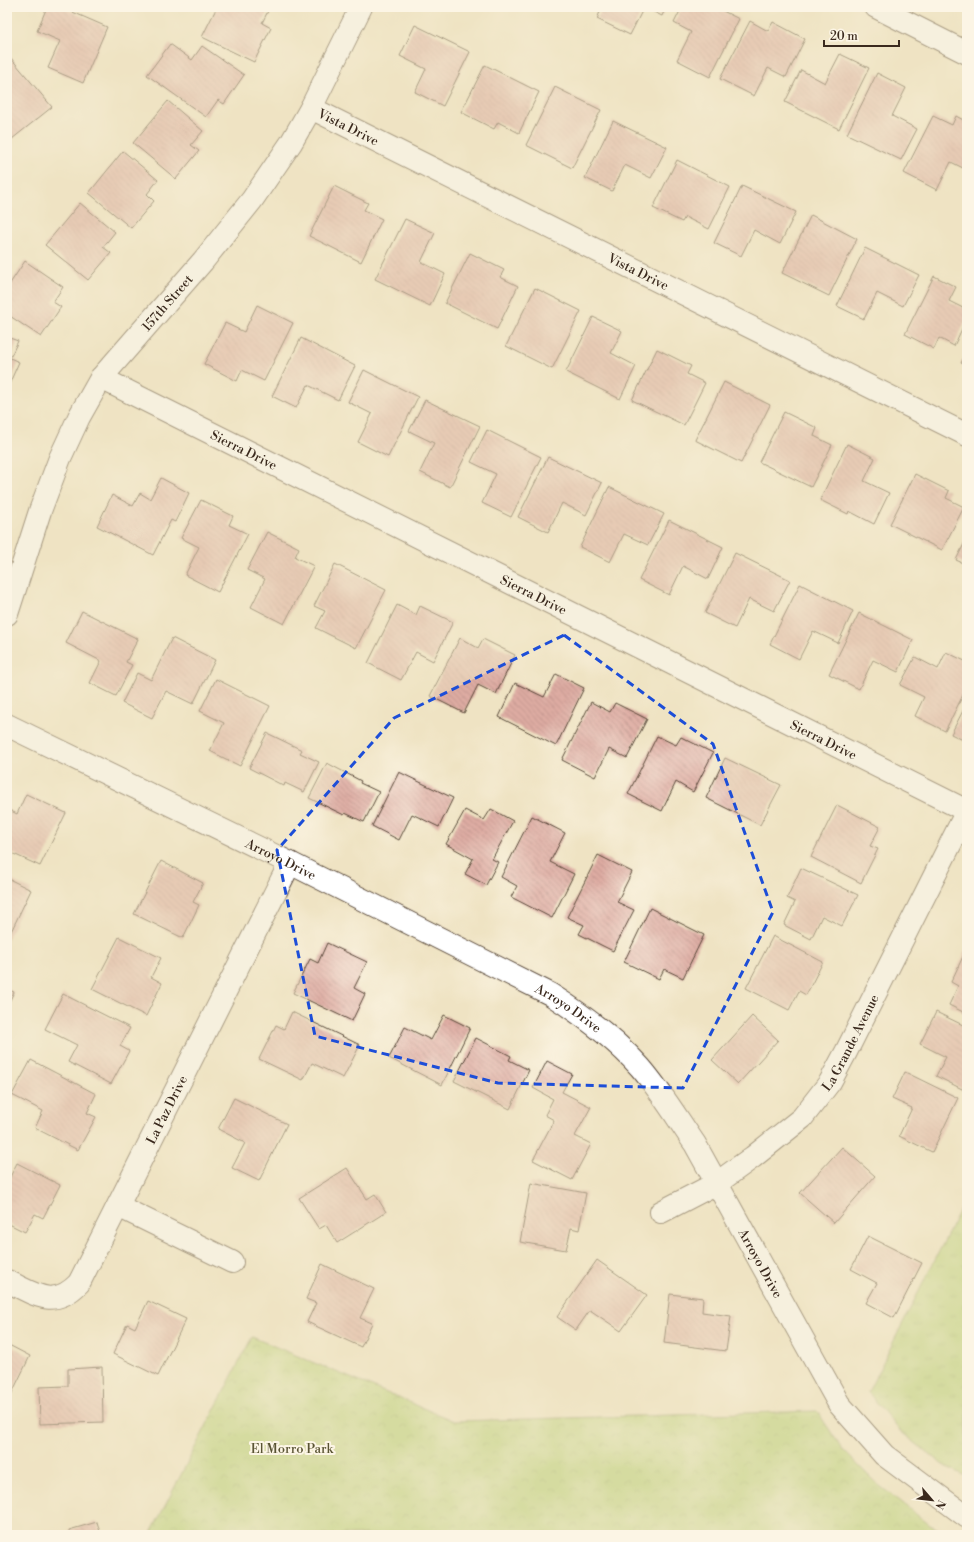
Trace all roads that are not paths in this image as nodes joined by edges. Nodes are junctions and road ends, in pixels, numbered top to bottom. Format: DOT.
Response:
graph roads {
  1 [pos="361,7"];
  2 [pos="876,7"];
  3 [pos="909,14"];
  4 [pos="967,53"];
  5 [pos="311,108"];
  6 [pos="101,378"];
  7 [pos="967,435"];
  8 [pos="7,614"];
  9 [pos="7,725"];
  10 [pos="967,811"];
  11 [pos="290,863"];
  12 [pos="717,1183"];
  13 [pos="118,1206"];
  14 [pos="661,1212"];
  15 [pos="232,1262"];
  16 [pos="7,1280"];
  17 [pos="956,1502"];
  18 [pos="967,1517"];
  1 -- 5 [label="street, 157th Street"];
  2 -- 3 [label="street"];
  3 -- 4 [label="street"];
  5 -- 6 [label="street, 157th Street"];
  5 -- 7 [label="street, Vista Drive"];
  6 -- 8 [label="street, 157th Street"];
  6 -- 10 [label="street, Sierra Drive"];
  9 -- 11 [label="street, Arroyo Drive"];
  10 -- 12 [label="street, La Grande Avenue"];
  11 -- 12 [label="street, Arroyo Drive"];
  11 -- 13 [label="street, La Paz Drive"];
  12 -- 14 [label="street, La Grande Avenue"];
  12 -- 17 [label="street, Arroyo Drive"];
  13 -- 15 [label="street"];
  13 -- 16 [label="street, La Paz Drive"];
  17 -- 18 [label="street, Arroyo Drive"];
}
